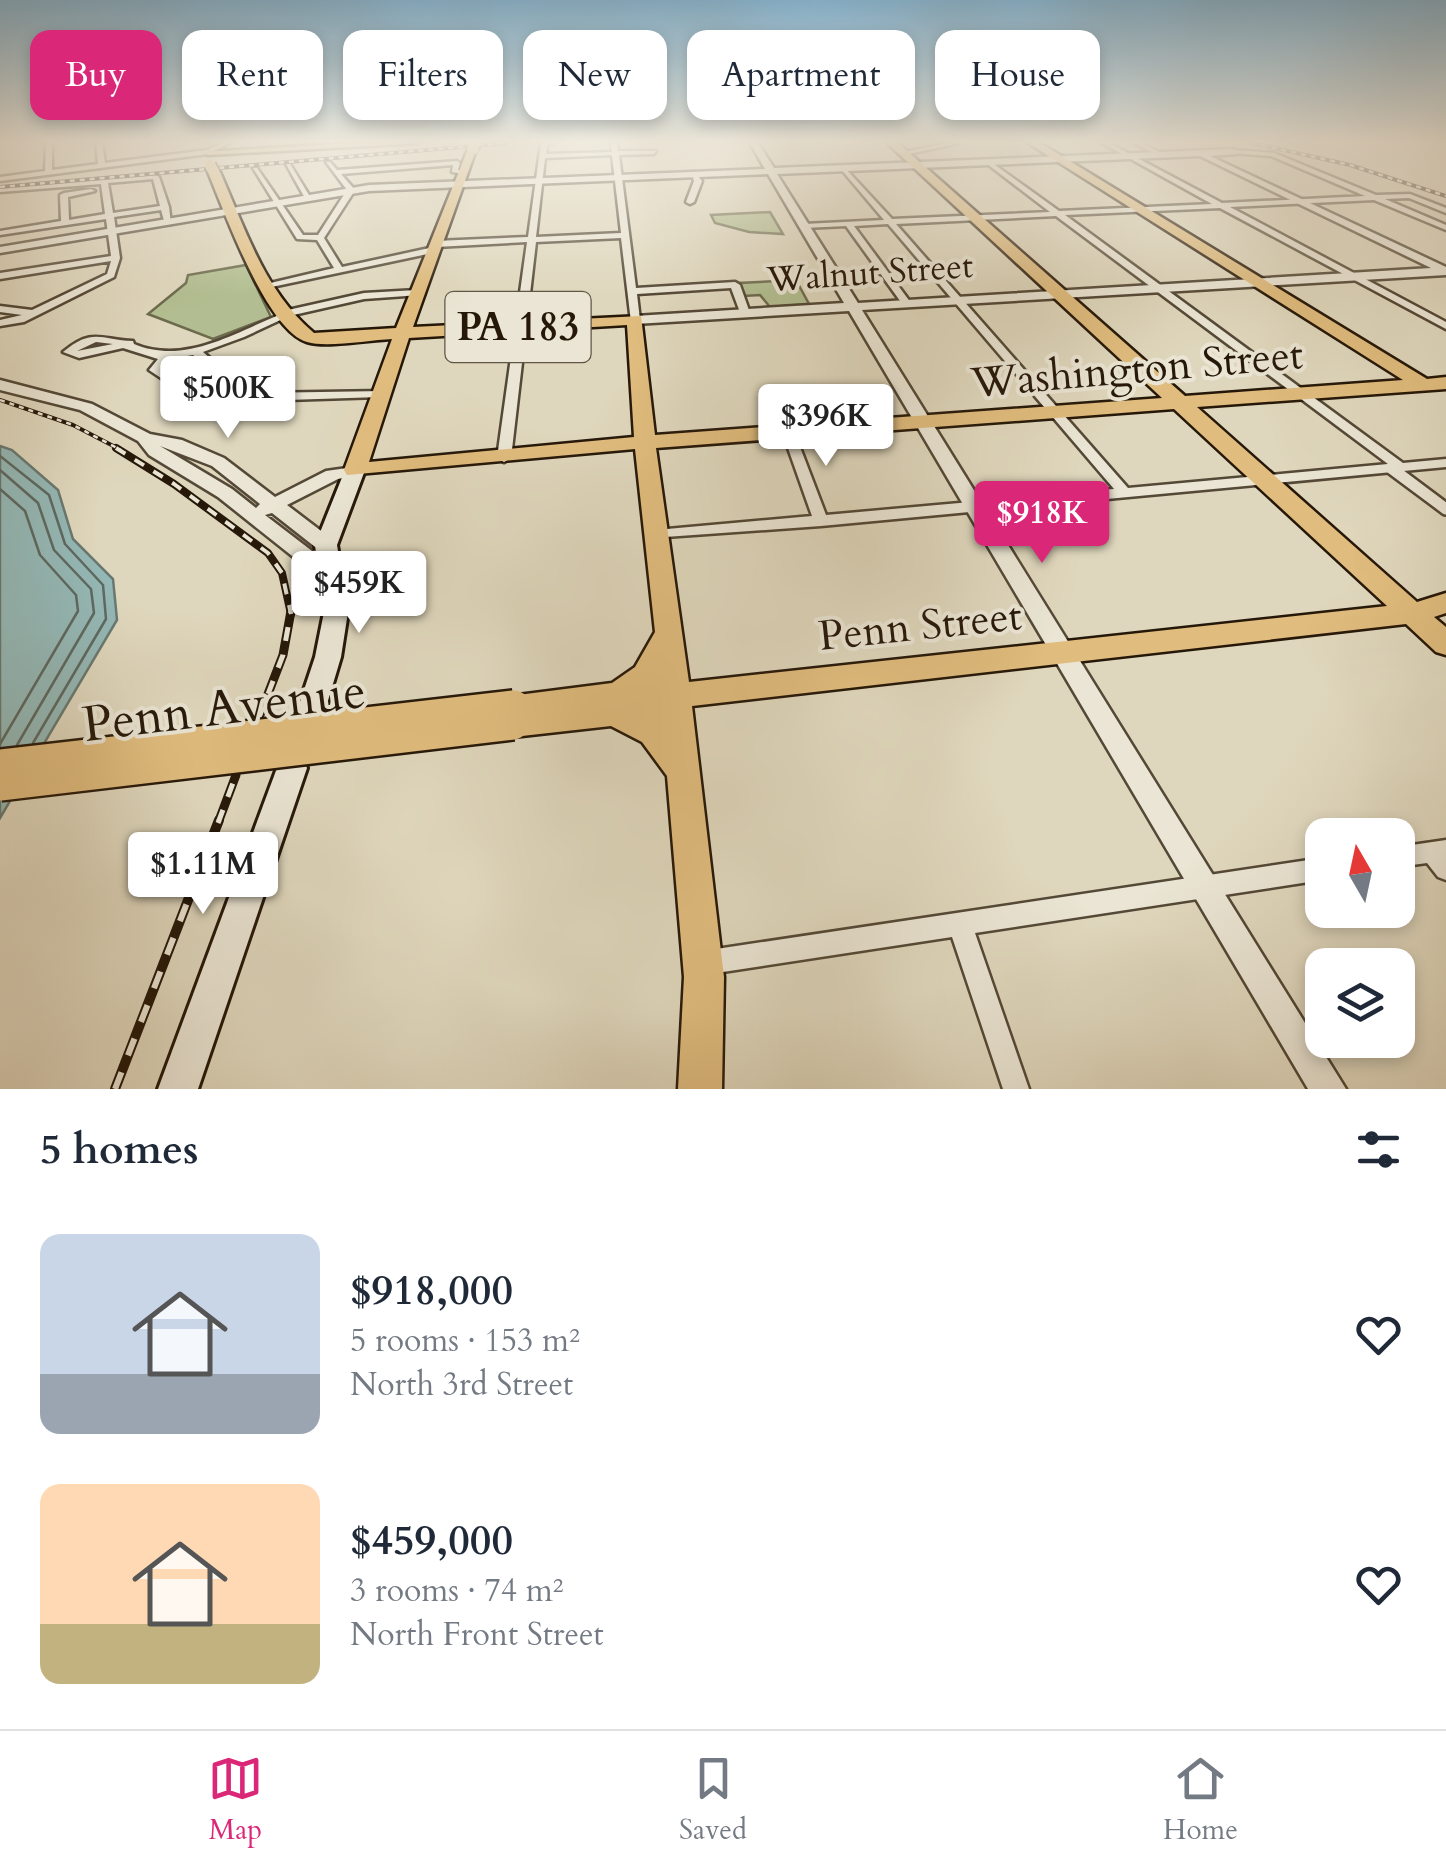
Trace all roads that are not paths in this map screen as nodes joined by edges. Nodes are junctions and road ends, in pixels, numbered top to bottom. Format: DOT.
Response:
graph roads {
  1 [pos="69,194"];
  2 [pos="105,194"];
  3 [pos="161,194"];
  4 [pos="224,194"];
  5 [pos="272,194"];
  6 [pos="306,194"];
  7 [pos="331,194"];
  8 [pos="349,194"];
  9 [pos="455,194"];
  10 [pos="538,194"];
  11 [pos="620,194"];
  12 [pos="693,194"];
  13 [pos="785,194"];
  14 [pos="865,194"];
  15 [pos="948,194"];
  16 [pos="1030,194"];
  17 [pos="1115,194"];
  18 [pos="1201,194"];
  19 [pos="1283,194"];
  20 [pos="1365,194"];
  21 [pos="309,198"];
  22 [pos="1375,198"];
  23 [pos="690,202"];
  24 [pos="1300,202"];
  25 [pos="278,203"];
  26 [pos="1222,205"];
  27 [pos="165,208"];
  28 [pos="1140,209"];
  29 [pos="232,211"];
  30 [pos="1446,211"];
  31 [pos="1057,214"];
  32 [pos="108,216"];
  33 [pos="974,218"];
  34 [pos="65,222"];
  35 [pos="168,222"];
  36 [pos="890,222"];
  37 [pos="848,224"];
  38 [pos="804,226"];
  39 [pos="1446,228"];
  40 [pos="112,231"];
  41 [pos="0,233"];
  42 [pos="625,235"];
  43 [pos="320,238"];
  44 [pos="532,239"];
  45 [pos="435,247"];
  46 [pos="0,250"];
  47 [pos="116,258"];
  48 [pos="340,270"];
  49 [pos="1446,271"];
  50 [pos="0,276"];
  51 [pos="1353,276"];
  52 [pos="1257,282"];
  53 [pos="267,286"];
  54 [pos="1157,288"];
  55 [pos="632,292"];
  56 [pos="417,293"];
  57 [pos="1058,294"];
  58 [pos="957,300"];
  59 [pos="906,303"];
  60 [pos="853,306"];
  61 [pos="0,310"];
  62 [pos="30,313"];
  63 [pos="745,313"];
  64 [pos="283,315"];
  65 [pos="635,320"];
  66 [pos="0,323"];
  67 [pos="1446,326"];
  68 [pos="520,327"];
  69 [pos="401,334"];
  70 [pos="129,343"];
  71 [pos="194,350"];
  72 [pos="166,356"];
  73 [pos="213,364"];
  74 [pos="1446,382"];
  75 [pos="1422,384"];
  76 [pos="0,385"];
  77 [pos="380,393"];
  78 [pos="1300,394"];
  79 [pos="1446,399"];
  80 [pos="1180,403"];
  81 [pos="1055,414"];
  82 [pos="925,424"];
  83 [pos="789,434"];
  84 [pos="145,438"];
  85 [pos="709,438"];
  86 [pos="644,442"];
  87 [pos="570,451"];
  88 [pos="504,458"];
  89 [pos="1446,463"];
  90 [pos="1396,468"];
  91 [pos="355,470"];
  92 [pos="648,470"];
  93 [pos="1266,480"];
  94 [pos="250,485"];
  95 [pos="310,486"];
  96 [pos="1124,493"];
  97 [pos="976,507"];
  98 [pos="1446,508"];
  99 [pos="267,512"];
  100 [pos="821,521"];
  101 [pos="656,535"];
  102 [pos="325,551"];
  103 [pos="1446,603"];
  104 [pos="1414,614"];
  105 [pos="1446,619"];
  106 [pos="669,631"];
  107 [pos="1446,644"];
  108 [pos="1064,652"];
  109 [pos="675,696"];
  110 [pos="613,704"];
  111 [pos="310,714"];
  112 [pos="513,715"];
  113 [pos="0,764"];
  114 [pos="292,768"];
  115 [pos="682,771"];
  116 [pos="0,785"];
  117 [pos="1441,857"];
  118 [pos="1415,858"];
  119 [pos="1305,872"];
  120 [pos="1206,887"];
  121 [pos="960,924"];
  122 [pos="702,963"];
  123 [pos="178,1089"];
  124 [pos="700,1089"];
  125 [pos="1016,1089"];
  126 [pos="1328,1089"];
  1 -- 34 [label="street"];
  2 -- 32 [label="street"];
  3 -- 27 [label="street"];
  4 -- 29 [label="main road, PA 183"];
  5 -- 25 [label="street"];
  6 -- 21 [label="street"];
  7 -- 21 [label="street"];
  8 -- 43 [label="street"];
  9 -- 45 [label="main road, PA 183"];
  10 -- 44 [label="street"];
  11 -- 42 [label="street"];
  12 -- 23 [label="street"];
  13 -- 38 [label="street"];
  14 -- 36 [label="street"];
  15 -- 33 [label="main road"];
  16 -- 31 [label="street"];
  17 -- 28 [label="main road"];
  18 -- 26 [label="street"];
  19 -- 24 [label="street"];
  20 -- 22 [label="street"];
  21 -- 25 [label="street"];
  22 -- 24 [label="street"];
  22 -- 30 [label="street"];
  22 -- 39 [label="street"];
  24 -- 26 [label="street"];
  24 -- 49 [label="street"];
  25 -- 29 [label="street"];
  25 -- 43 [label="street"];
  26 -- 28 [label="street"];
  26 -- 51 [label="street"];
  27 -- 32 [label="street"];
  27 -- 35 [label="street"];
  28 -- 31 [label="street"];
  28 -- 52 [label="main road"];
  29 -- 35 [label="street"];
  29 -- 53 [label="main road, PA 183"];
  31 -- 33 [label="street"];
  31 -- 54 [label="street"];
  32 -- 34 [label="street"];
  32 -- 40 [label="street"];
  33 -- 36 [label="street"];
  33 -- 57 [label="main road"];
  34 -- 41 [label="street"];
  35 -- 40 [label="street"];
  36 -- 37 [label="street"];
  36 -- 58 [label="street"];
  37 -- 38 [label="street"];
  37 -- 59 [label="street"];
  38 -- 60 [label="street"];
  40 -- 46 [label="street"];
  40 -- 47 [label="street"];
  42 -- 44 [label="street"];
  42 -- 55 [label="street"];
  43 -- 48 [label="street"];
  44 -- 45 [label="street"];
  44 -- 68 [label="street"];
  45 -- 48 [label="street"];
  45 -- 56 [label="main road, PA 183"];
  47 -- 50 [label="street"];
  47 -- 62 [label="street"];
  48 -- 53 [label="street"];
  49 -- 51 [label="street, Walnut Street"];
  51 -- 52 [label="street, Walnut Street"];
  51 -- 67 [label="street"];
  52 -- 54 [label="street, Walnut Street"];
  52 -- 75 [label="main road"];
  53 -- 64 [label="main road, PA 183"];
  54 -- 57 [label="street, Walnut Street"];
  54 -- 78 [label="street"];
  55 -- 63 [label="street"];
  55 -- 65 [label="street"];
  56 -- 64 [label="street"];
  56 -- 69 [label="main road, PA 183"];
  57 -- 58 [label="street, Walnut Street"];
  57 -- 80 [label="main road"];
  58 -- 59 [label="street, Walnut Street"];
  58 -- 81 [label="street"];
  59 -- 60 [label="street, Walnut Street"];
  60 -- 63 [label="street, Walnut Street"];
  60 -- 82 [label="street"];
  61 -- 62 [label="street"];
  62 -- 66 [label="street"];
  63 -- 65 [label="street, Walnut Street"];
  64 -- 69 [label="main road, Walnut Street / PA 183"];
  64 -- 71 [label="street"];
  65 -- 68 [label="main road, Walnut Street / PA 183"];
  65 -- 86 [label="main road, PA 183"];
  68 -- 69 [label="main road, Walnut Street / PA 183"];
  68 -- 88 [label="street"];
  69 -- 77 [label="main road, PA 183"];
  70 -- 72 [label="street"];
  71 -- 72 [label="street"];
  71 -- 73 [label="street"];
  72 -- 73 [label="street"];
  73 -- 77 [label="street"];
  74 -- 75 [label="main road, Washington Street"];
  75 -- 78 [label="main road, Washington Street"];
  75 -- 79 [label="main road"];
  76 -- 84 [label="street"];
  77 -- 91 [label="main road, PA 183"];
  78 -- 80 [label="main road, Washington Street"];
  78 -- 90 [label="street"];
  80 -- 81 [label="main road, Washington Street"];
  80 -- 93 [label="main road"];
  81 -- 82 [label="main road, Washington Street"];
  81 -- 96 [label="street"];
  82 -- 83 [label="main road, Washington Street"];
  82 -- 97 [label="street"];
  83 -- 85 [label="main road, Washington Street"];
  83 -- 100 [label="street"];
  84 -- 94 [label="street"];
  84 -- 99 [label="street"];
  85 -- 86 [label="main road, Washington Street"];
  85 -- 92 [label="main road"];
  86 -- 87 [label="main road, Washington Street"];
  86 -- 92 [label="main road, PA 183"];
  87 -- 88 [label="main road, Washington Street"];
  87 -- 92 [label="main road"];
  88 -- 91 [label="main road, Washington Street"];
  89 -- 90 [label="street"];
  90 -- 93 [label="street"];
  90 -- 98 [label="street"];
  91 -- 95 [label="street"];
  91 -- 99 [label="street"];
  91 -- 102 [label="main road"];
  92 -- 101 [label="main road"];
  93 -- 96 [label="street"];
  93 -- 104 [label="main road"];
  94 -- 95 [label="street"];
  94 -- 99 [label="street"];
  95 -- 99 [label="street"];
  96 -- 97 [label="street"];
  97 -- 100 [label="street"];
  97 -- 108 [label="street"];
  99 -- 102 [label="street"];
  100 -- 101 [label="street"];
  101 -- 106 [label="main road"];
  102 -- 111 [label="main road"];
  103 -- 104 [label="main road, Penn Street"];
  104 -- 105 [label="main road, Penn Street"];
  104 -- 107 [label="main road"];
  104 -- 108 [label="main road, Penn Street"];
  106 -- 109 [label="main road"];
  106 -- 110 [label="main road"];
  108 -- 109 [label="main road, Penn Street"];
  108 -- 120 [label="street"];
  109 -- 110 [label="main road, Penn Avenue"];
  109 -- 115 [label="main road"];
  110 -- 112 [label="main road, Penn Avenue"];
  110 -- 115 [label="main road"];
  112 -- 113 [label="main road, Penn Avenue, bridge"];
  112 -- 116 [label="main road, Penn Avenue, bridge"];
  114 -- 123 [label="main road"];
  115 -- 122 [label="main road"];
  117 -- 118 [label="street"];
  119 -- 120 [label="street"];
  120 -- 121 [label="street"];
  120 -- 126 [label="street"];
  121 -- 122 [label="street"];
  121 -- 125 [label="street"];
  122 -- 124 [label="main road"];
}
